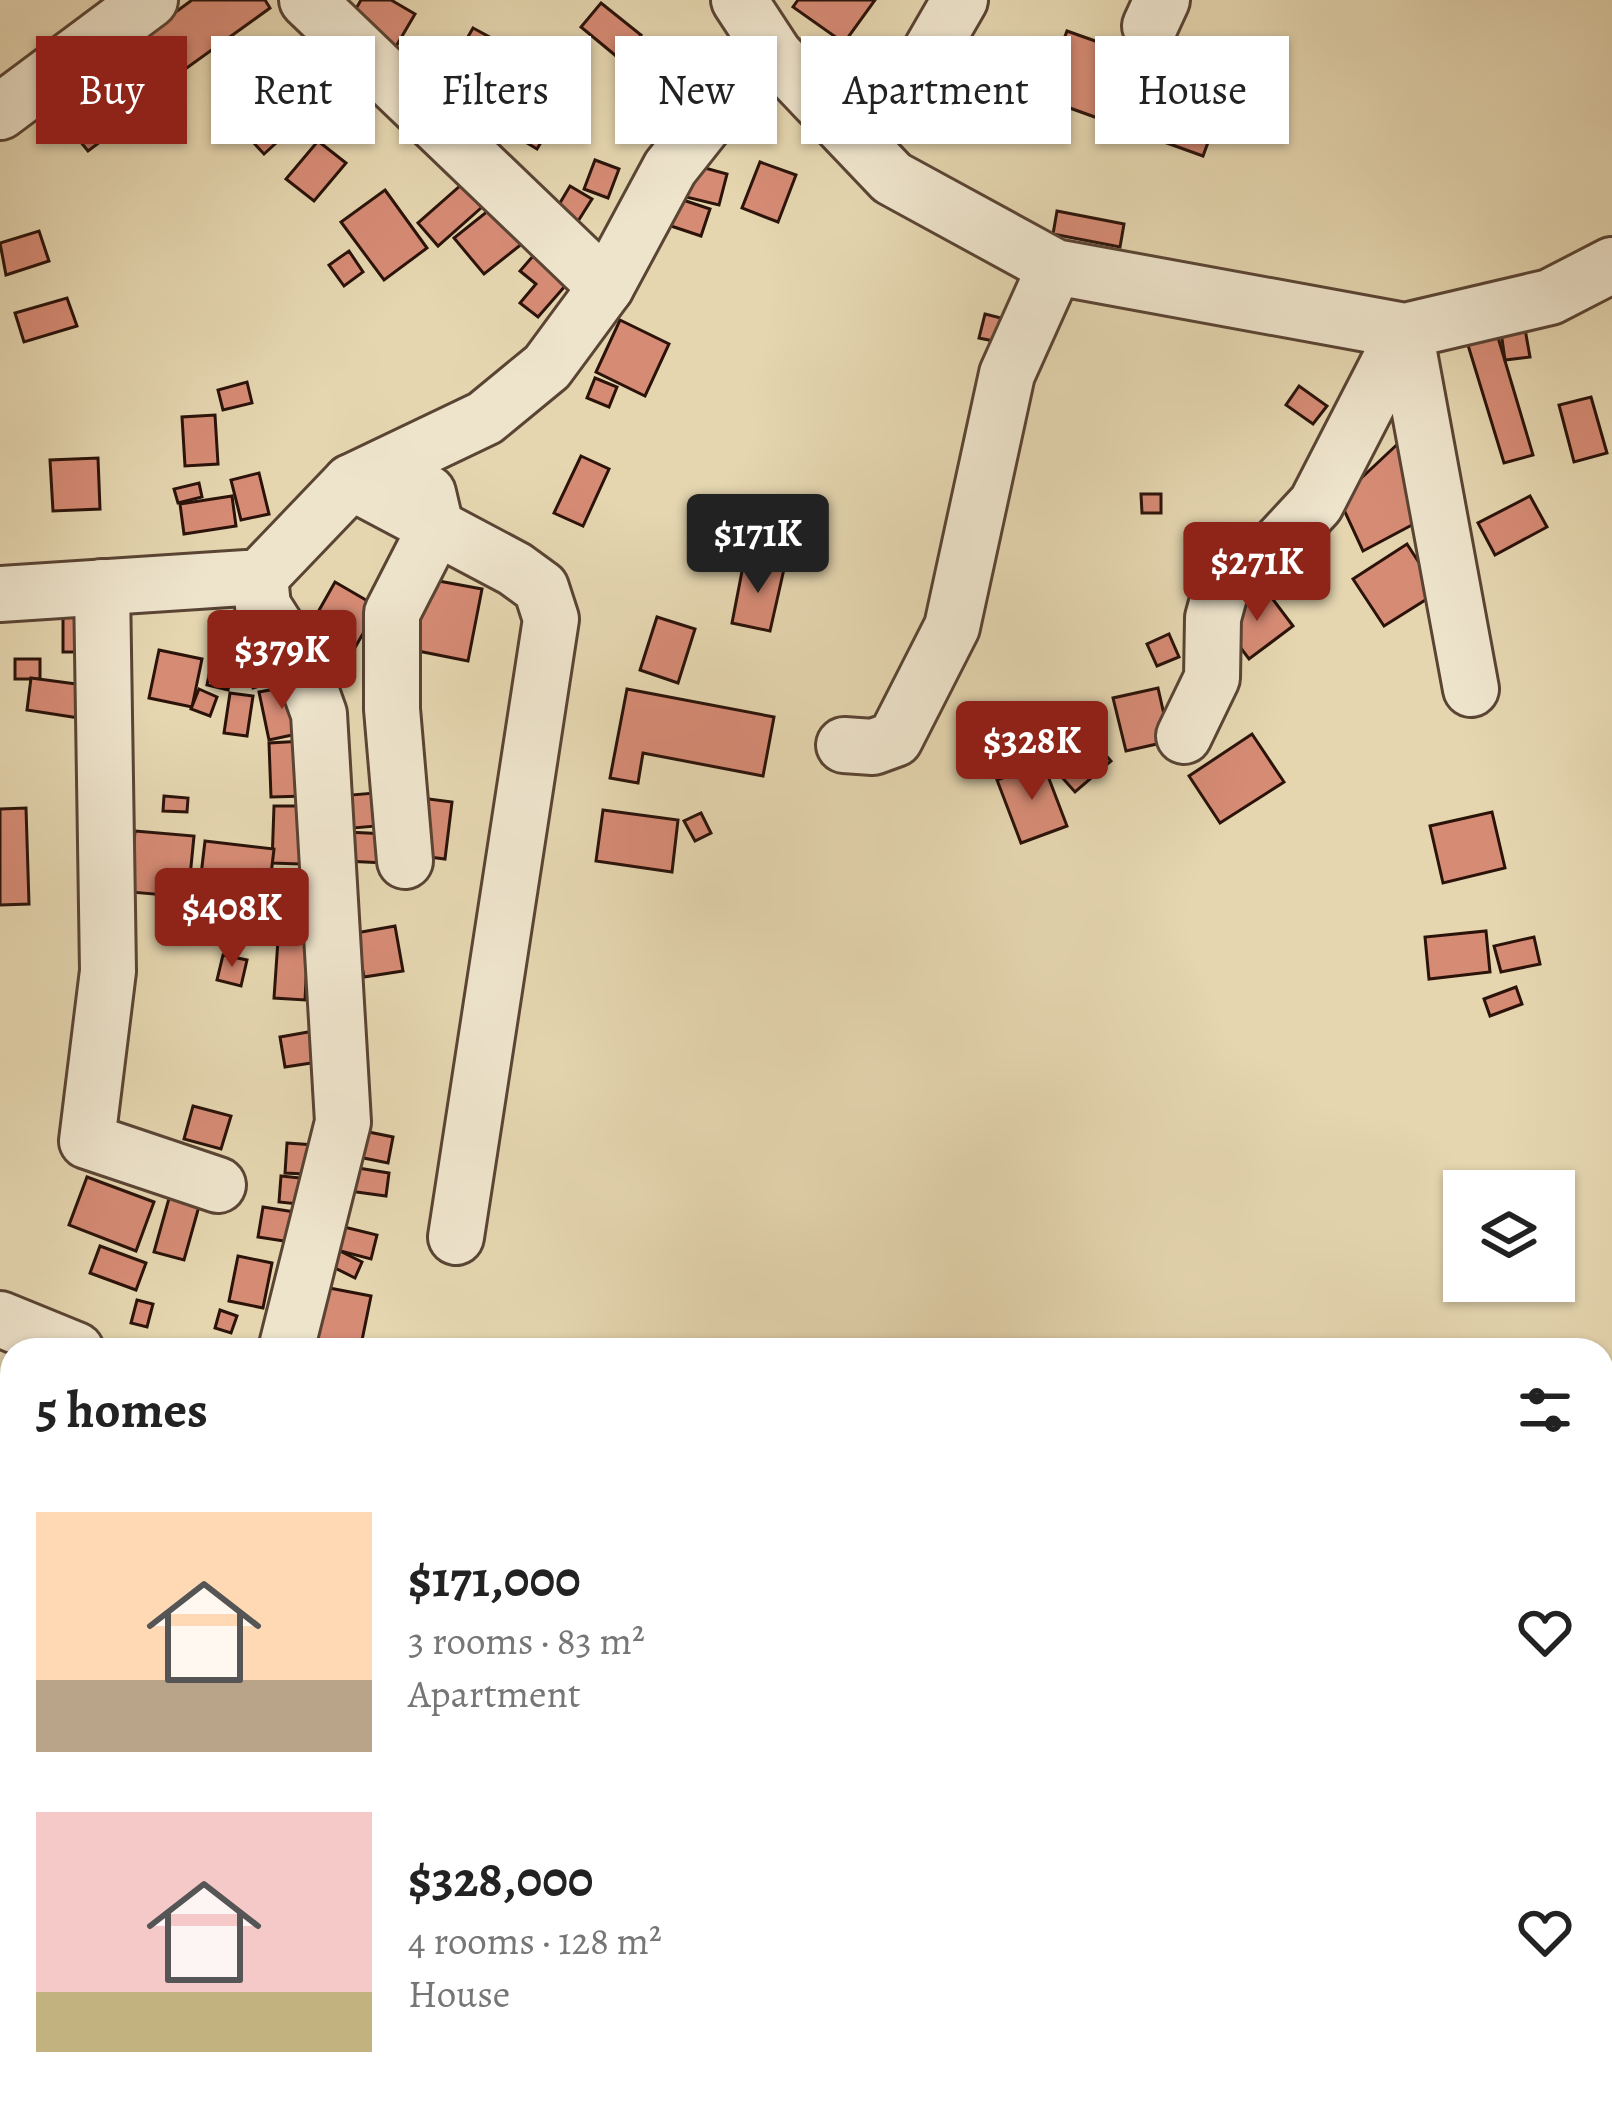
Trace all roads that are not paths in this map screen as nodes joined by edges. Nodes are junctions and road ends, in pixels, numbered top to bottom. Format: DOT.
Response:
graph roads {
  1 [pos="149,0"];
  2 [pos="307,0"];
  3 [pos="739,0"];
  4 [pos="960,0"];
  5 [pos="763,36"];
  6 [pos="939,36"];
  7 [pos="777,57"];
  8 [pos="0,112"];
  9 [pos="689,144"];
  10 [pos="1612,265"];
  11 [pos="1054,268"];
  12 [pos="606,287"];
  13 [pos="1405,331"];
  14 [pos="418,450"];
  15 [pos="351,482"];
  16 [pos="436,527"];
  17 [pos="260,577"];
  18 [pos="102,587"];
  19 [pos="0,594"];
  20 [pos="1471,689"];
  21 [pos="1184,736"];
  22 [pos="844,745"];
  23 [pos="405,861"];
  24 [pos="218,1185"];
  25 [pos="456,1237"];
  26 [pos="0,1319"];
  27 [pos="47,1338"];
  28 [pos="289,1338"];
  1 -- 8 [label="street"];
  2 -- 12 [label="street"];
  3 -- 5 [label="street"];
  4 -- 6 [label="street"];
  7 -- 11 [label="street"];
  9 -- 12 [label="street"];
  10 -- 13 [label="street"];
  11 -- 13 [label="street"];
  11 -- 22 [label="street"];
  12 -- 14 [label="street"];
  13 -- 20 [label="street"];
  13 -- 21 [label="street"];
  14 -- 15 [label="street"];
  14 -- 16 [label="street"];
  15 -- 16 [label="street"];
  15 -- 17 [label="street"];
  16 -- 23 [label="street"];
  16 -- 25 [label="street"];
  17 -- 18 [label="street"];
  17 -- 28 [label="street"];
  18 -- 19 [label="street"];
  18 -- 24 [label="street"];
  26 -- 27 [label="street"];
}
